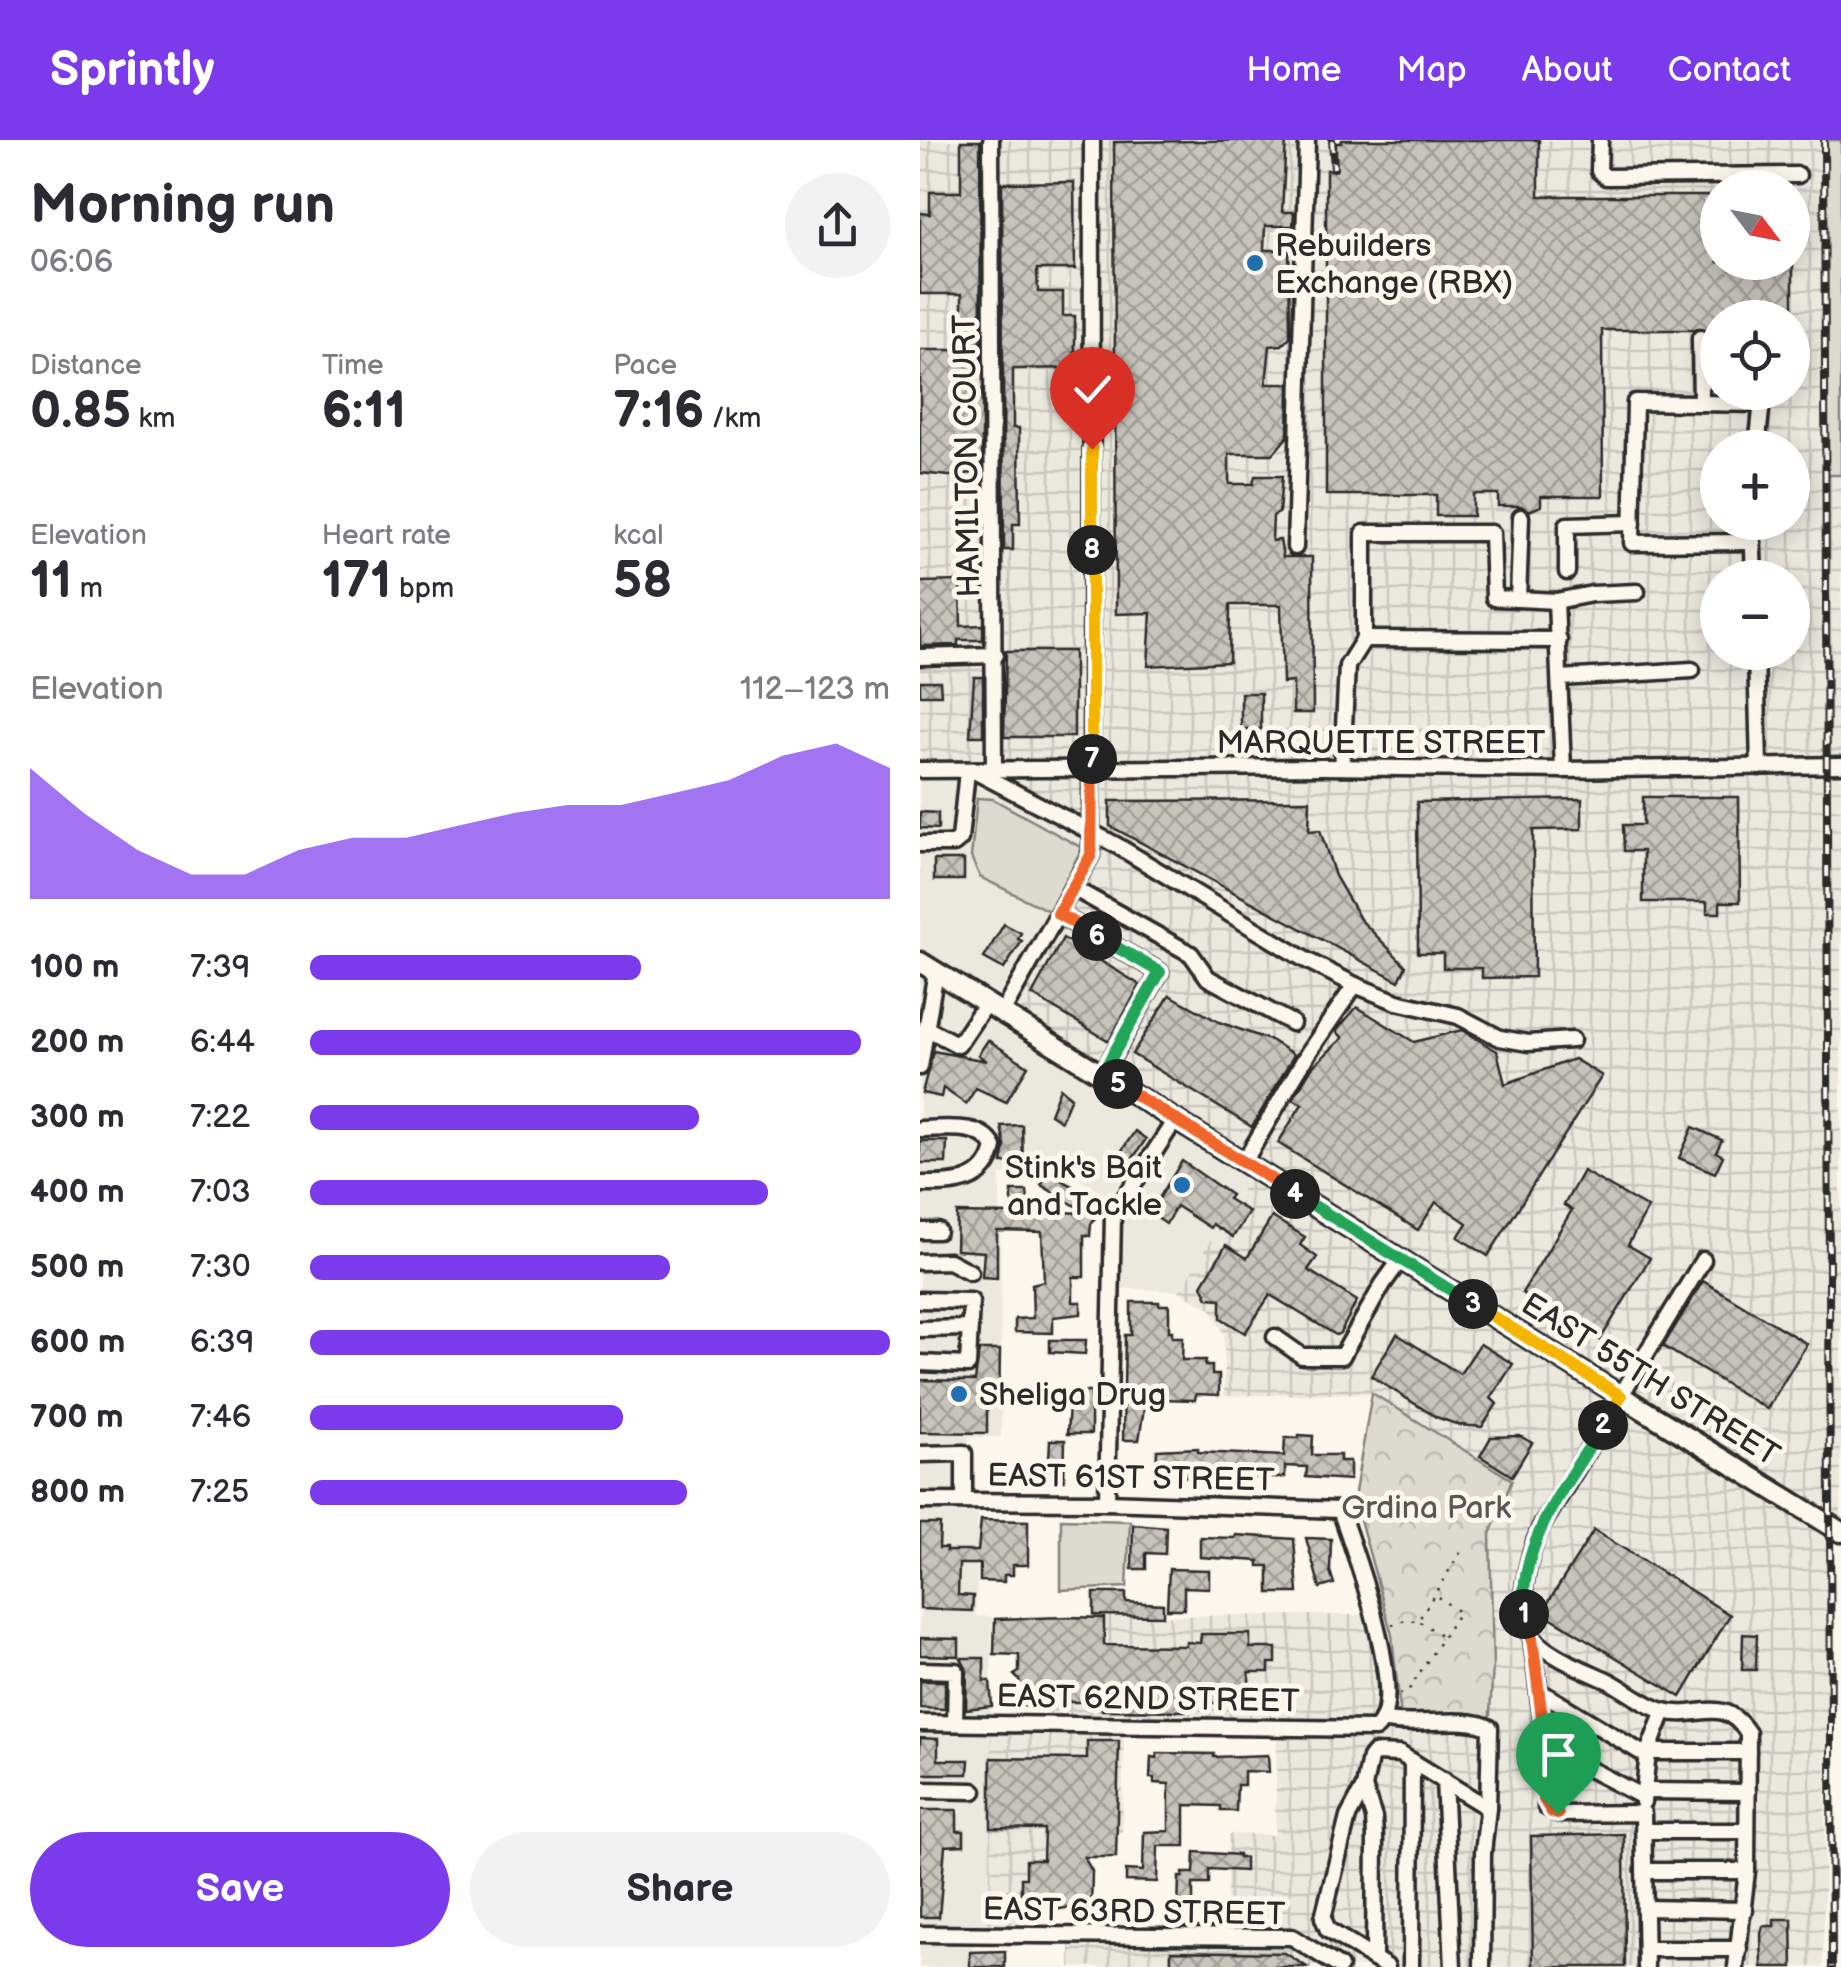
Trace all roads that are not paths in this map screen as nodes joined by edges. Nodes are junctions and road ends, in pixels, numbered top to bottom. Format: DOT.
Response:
graph roads {
  1 [pos="991,140"];
  2 [pos="1092,140"];
  3 [pos="1307,140"];
  4 [pos="1600,140"];
  5 [pos="1700,176"];
  6 [pos="1700,403"];
  7 [pos="1521,517"];
  8 [pos="1633,523"];
  9 [pos="1753,542"];
  10 [pos="1296,547"];
  11 [pos="1754,560"];
  12 [pos="1567,572"];
  13 [pos="1637,592"];
  14 [pos="1518,599"];
  15 [pos="1556,601"];
  16 [pos="1364,640"];
  17 [pos="1559,640"];
  18 [pos="996,656"];
  19 [pos="920,657"];
  20 [pos="1692,670"];
  21 [pos="1756,670"];
  22 [pos="1561,678"];
  23 [pos="1841,765"];
  24 [pos="1758,767"];
  25 [pos="1342,768"];
  26 [pos="1092,769"];
  27 [pos="920,770"];
  28 [pos="1563,770"];
  29 [pos="971,771"];
  30 [pos="994,771"];
  31 [pos="1093,834"];
  32 [pos="920,844"];
  33 [pos="1073,888"];
  34 [pos="1058,914"];
  35 [pos="928,967"];
  36 [pos="1354,985"];
  37 [pos="994,1008"];
  38 [pos="925,1021"];
  39 [pos="1292,1023"];
  40 [pos="1572,1040"];
  41 [pos="920,1067"];
  42 [pos="1102,1074"];
  43 [pos="1176,1120"];
  44 [pos="920,1128"];
  45 [pos="1244,1162"];
  46 [pos="920,1184"];
  47 [pos="938,1231"];
  48 [pos="920,1232"];
  49 [pos="1401,1259"];
  50 [pos="1704,1260"];
  51 [pos="920,1262"];
  52 [pos="970,1272"];
  53 [pos="920,1300"];
  54 [pos="920,1328"];
  55 [pos="970,1328"];
  56 [pos="1275,1337"];
  57 [pos="920,1364"];
  58 [pos="1621,1396"];
  59 [pos="920,1454"];
  60 [pos="920,1501"];
  61 [pos="964,1501"];
  62 [pos="1107,1502"];
  63 [pos="1841,1532"];
  64 [pos="1532,1638"];
  65 [pos="920,1670"];
  66 [pos="1539,1691"];
  67 [pos="1664,1712"];
  68 [pos="920,1723"];
  69 [pos="956,1723"];
  70 [pos="1378,1724"];
  71 [pos="1543,1744"];
  72 [pos="1748,1752"];
  73 [pos="1648,1754"];
  74 [pos="1412,1761"];
  75 [pos="1444,1780"];
  76 [pos="1364,1787"];
  77 [pos="920,1790"];
  78 [pos="974,1791"];
  79 [pos="1748,1792"];
  80 [pos="1644,1794"];
  81 [pos="1488,1808"];
  82 [pos="1643,1813"];
  83 [pos="1644,1831"];
  84 [pos="1748,1831"];
  85 [pos="1644,1870"];
  86 [pos="1748,1871"];
  87 [pos="1644,1908"];
  88 [pos="1745,1910"];
  89 [pos="920,1934"];
  90 [pos="1646,1949"];
  91 [pos="1739,1949"];
  92 [pos="1380,1963"];
  93 [pos="1340,1967"];
  94 [pos="1411,1967"];
  95 [pos="1454,1967"];
  96 [pos="1482,1967"];
  97 [pos="1646,1967"];
  98 [pos="1736,1967"];
  1 -- 18 [label="street, HAMILTON COURT"];
  2 -- 26 [label="street"];
  3 -- 10 [label="street"];
  4 -- 5 [label="street"];
  6 -- 8 [label="street"];
  7 -- 14 [label="street"];
  8 -- 9 [label="street"];
  8 -- 12 [label="street"];
  9 -- 11 [label="street"];
  13 -- 15 [label="street"];
  14 -- 15 [label="street"];
  14 -- 16 [label="street"];
  15 -- 17 [label="street"];
  16 -- 17 [label="street"];
  16 -- 25 [label="street"];
  17 -- 22 [label="street"];
  18 -- 19 [label="street"];
  18 -- 30 [label="street, HAMILTON COURT"];
  20 -- 22 [label="street"];
  21 -- 24 [label="street"];
  22 -- 28 [label="street"];
  23 -- 24 [label="street, MARQUETTE STREET"];
  24 -- 28 [label="street, MARQUETTE STREET"];
  25 -- 26 [label="street, MARQUETTE STREET"];
  25 -- 28 [label="street, MARQUETTE STREET"];
  26 -- 30 [label="street, MARQUETTE STREET"];
  26 -- 31 [label="street"];
  27 -- 29 [label="street, MARQUETTE STREET"];
  29 -- 30 [label="street, MARQUETTE STREET"];
  29 -- 31 [label="street"];
  29 -- 32 [label="street"];
  31 -- 33 [label="street"];
  31 -- 36 [label="street"];
  33 -- 34 [label="street"];
  33 -- 39 [label="street"];
  34 -- 37 [label="street"];
  34 -- 42 [label="street"];
  35 -- 37 [label="main road, EAST 55TH STREET"];
  35 -- 38 [label="street"];
  36 -- 40 [label="street"];
  36 -- 45 [label="street"];
  37 -- 38 [label="street"];
  37 -- 42 [label="main road, EAST 55TH STREET"];
  38 -- 41 [label="street"];
  42 -- 43 [label="main road, EAST 55TH STREET"];
  43 -- 45 [label="main road, EAST 55TH STREET"];
  43 -- 62 [label="street"];
  44 -- 46 [label="street"];
  45 -- 49 [label="main road, EAST 55TH STREET"];
  47 -- 48 [label="street"];
  49 -- 56 [label="street"];
  49 -- 58 [label="main road, EAST 55TH STREET"];
  50 -- 58 [label="street"];
  51 -- 52 [label="street"];
  53 -- 55 [label="street"];
  54 -- 55 [label="street"];
  55 -- 57 [label="street"];
  58 -- 63 [label="main road, EAST 55TH STREET"];
  58 -- 64 [label="street"];
  59 -- 61 [label="street"];
  60 -- 61 [label="street, EAST 61ST STREET"];
  61 -- 62 [label="street, EAST 61ST STREET"];
  62 -- 70 [label="street, EAST 61ST STREET"];
  64 -- 66 [label="street"];
  64 -- 67 [label="street"];
  65 -- 69 [label="street"];
  66 -- 71 [label="street"];
  66 -- 73 [label="street"];
  67 -- 72 [label="street"];
  67 -- 73 [label="street"];
  68 -- 69 [label="street, EAST 62ND STREET"];
  69 -- 70 [label="street, EAST 62ND STREET"];
  70 -- 81 [label="street, EAST 62ND STREET"];
  71 -- 80 [label="street"];
  71 -- 82 [label="street"];
  72 -- 73 [label="street"];
  72 -- 79 [label="street"];
  73 -- 80 [label="street"];
  74 -- 75 [label="street"];
  74 -- 76 [label="street"];
  74 -- 94 [label="street"];
  75 -- 81 [label="street"];
  75 -- 95 [label="street"];
  76 -- 92 [label="street"];
  76 -- 92 [label="street"];
  77 -- 78 [label="street"];
  79 -- 80 [label="street"];
  79 -- 84 [label="street"];
  80 -- 82 [label="street"];
  81 -- 96 [label="street"];
  82 -- 83 [label="street"];
  83 -- 84 [label="street"];
  83 -- 85 [label="street"];
  84 -- 86 [label="street"];
  85 -- 86 [label="street"];
  85 -- 87 [label="street"];
  86 -- 88 [label="street"];
  87 -- 88 [label="street"];
  87 -- 90 [label="street"];
  88 -- 91 [label="street"];
  89 -- 93 [label="street, EAST 63RD STREET"];
  90 -- 91 [label="street"];
  90 -- 97 [label="street"];
  91 -- 98 [label="street"];
}
